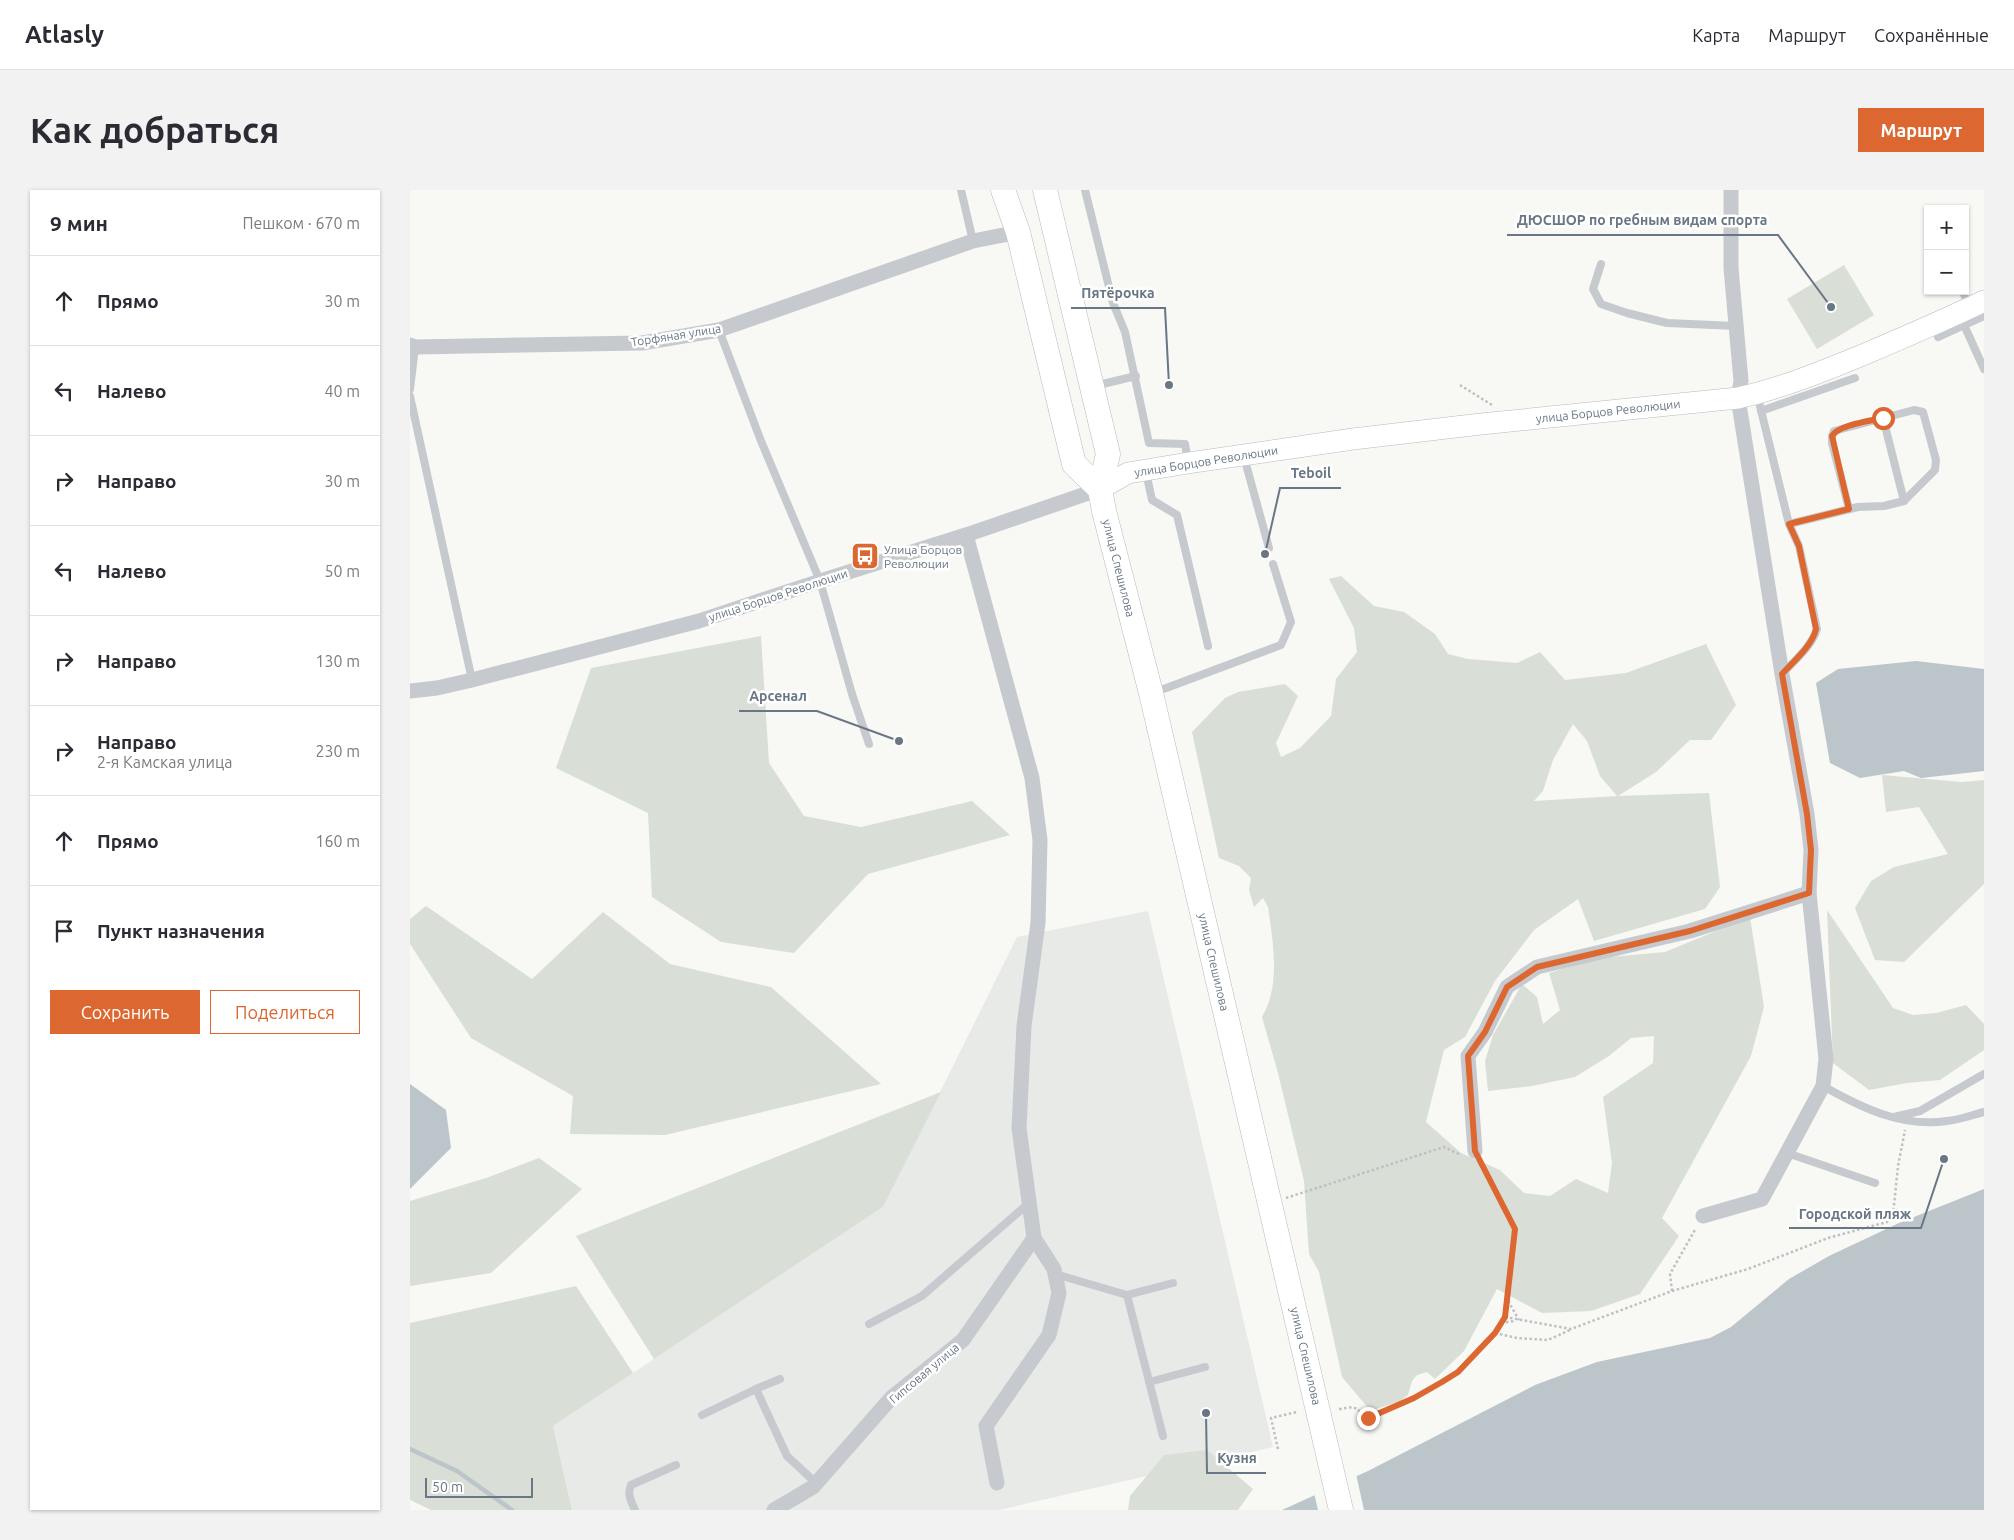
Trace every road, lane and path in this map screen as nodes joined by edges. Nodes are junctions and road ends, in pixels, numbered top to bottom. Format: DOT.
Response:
graph roads {
  1 [pos="961,190"];
  2 [pos="1004,190"];
  3 [pos="1085,190"];
  4 [pos="1732,190"];
  5 [pos="1047,191"];
  6 [pos="1018,232"];
  7 [pos="973,241"];
  8 [pos="1601,264"];
  9 [pos="1973,308"];
  10 [pos="1736,326"];
  11 [pos="719,330"];
  12 [pos="1938,336"];
  13 [pos="413,346"];
  14 [pos="1984,369"];
  15 [pos="1136,376"];
  16 [pos="1460,385"];
  17 [pos="1092,386"];
  18 [pos="410,389"];
  19 [pos="410,396"];
  20 [pos="1752,401"];
  21 [pos="1495,407"];
  22 [pos="1883,418"];
  23 [pos="1244,455"];
  24 [pos="1188,462"];
  25 [pos="1145,470"];
  26 [pos="1100,489"];
  27 [pos="1904,501"];
  28 [pos="1849,509"];
  29 [pos="1789,524"];
  30 [pos="966,536"];
  31 [pos="1269,548"];
  32 [pos="1273,564"];
  33 [pos="820,581"];
  34 [pos="1208,646"];
  35 [pos="1782,674"];
  36 [pos="472,680"];
  37 [pos="410,691"];
  38 [pos="1151,694"];
  39 [pos="869,744"];
  40 [pos="1809,893"];
  41 [pos="1984,1074"];
  42 [pos="1823,1086"];
  43 [pos="1984,1112"];
  44 [pos="1892,1117"];
  45 [pos="1907,1120"];
  46 [pos="1787,1153"];
  47 [pos="1477,1155"];
  48 [pos="1875,1183"];
  49 [pos="1285,1198"];
  50 [pos="1029,1203"];
  51 [pos="1703,1216"];
  52 [pos="1034,1238"];
  53 [pos="1055,1274"];
  54 [pos="1173,1283"];
  55 [pos="1672,1291"];
  56 [pos="1127,1295"];
  57 [pos="1508,1300"];
  58 [pos="1505,1317"];
  59 [pos="1519,1320"];
  60 [pos="1500,1323"];
  61 [pos="869,1324"];
  62 [pos="1571,1329"];
  63 [pos="1495,1333"];
  64 [pos="1206,1367"];
  65 [pos="780,1379"];
  66 [pos="1149,1382"];
  67 [pos="756,1389"];
  68 [pos="1339,1409"];
  69 [pos="1297,1412"];
  70 [pos="702,1415"];
  71 [pos="1163,1436"];
  72 [pos="1278,1449"];
  73 [pos="676,1465"];
  74 [pos="816,1483"];
  75 [pos="997,1483"];
  76 [pos="635,1510"];
  77 [pos="774,1510"];
  78 [pos="1342,1510"];
  1 -- 7 [label="lane"];
  2 -- 6 [label="main road"];
  3 -- 15 [label="lane"];
  4 -- 10 [label="street"];
  5 -- 17 [label="main road, улица Спешилова"];
  6 -- 7 [label="street, Торфяная улица"];
  6 -- 26 [label="main road"];
  7 -- 11 [label="street, Торфяная улица"];
  8 -- 10 [label="lane"];
  9 -- 12 [label="lane"];
  9 -- 14 [label="lane"];
  9 -- 20 [label="street, улица Борцов Революции"];
  10 -- 20 [label="street"];
  11 -- 13 [label="street, Торфяная улица"];
  11 -- 33 [label="lane"];
  13 -- 18 [label="lane"];
  15 -- 17 [label="lane"];
  15 -- 24 [label="lane"];
  16 -- 21 [label="path"];
  17 -- 26 [label="main road, улица Спешилова"];
  19 -- 36 [label="lane"];
  20 -- 23 [label="street, улица Борцов Революции"];
  20 -- 29 [label="lane"];
  20 -- 35 [label="street"];
  22 -- 27 [label="lane"];
  22 -- 27 [label="lane"];
  22 -- 28 [label="lane"];
  23 -- 24 [label="street, улица Борцов Революции"];
  23 -- 31 [label="lane"];
  24 -- 25 [label="street, улица Борцов Революции"];
  25 -- 26 [label="street, улица Борцов Революции"];
  25 -- 34 [label="lane"];
  26 -- 30 [label="street, улица Борцов Революции"];
  26 -- 38 [label="main road, улица Спешилова"];
  27 -- 28 [label="lane"];
  28 -- 29 [label="lane"];
  29 -- 35 [label="lane"];
  30 -- 33 [label="street, улица Борцов Революции"];
  30 -- 50 [label="street"];
  32 -- 38 [label="lane"];
  33 -- 36 [label="street, улица Борцов Революции"];
  33 -- 39 [label="lane"];
  35 -- 40 [label="street"];
  36 -- 37 [label="street, улица Борцов Революции"];
  38 -- 78 [label="main road, улица Спешилова"];
  40 -- 42 [label="street"];
  40 -- 47 [label="street"];
  41 -- 44 [label="lane"];
  42 -- 44 [label="lane"];
  42 -- 46 [label="street"];
  43 -- 45 [label="lane"];
  44 -- 45 [label="lane"];
  45 -- 55 [label="path"];
  46 -- 48 [label="lane"];
  46 -- 51 [label="street"];
  47 -- 49 [label="path"];
  47 -- 57 [label="path"];
  50 -- 52 [label="street"];
  50 -- 61 [label="lane"];
  51 -- 55 [label="path"];
  52 -- 53 [label="street"];
  52 -- 74 [label="street, Гипсовая улица"];
  53 -- 56 [label="lane"];
  53 -- 75 [label="street"];
  54 -- 56 [label="lane"];
  55 -- 62 [label="path"];
  56 -- 66 [label="lane"];
  57 -- 58 [label="path"];
  57 -- 59 [label="path"];
  58 -- 59 [label="path"];
  58 -- 60 [label="path"];
  59 -- 60 [label="path"];
  59 -- 62 [label="path"];
  60 -- 63 [label="path"];
  62 -- 63 [label="path"];
  63 -- 68 [label="path"];
  64 -- 66 [label="lane"];
  65 -- 67 [label="lane"];
  66 -- 71 [label="lane"];
  67 -- 70 [label="lane"];
  67 -- 74 [label="lane"];
  69 -- 72 [label="path"];
  73 -- 76 [label="lane"];
  74 -- 77 [label="street, Гипсовая улица"];
}
